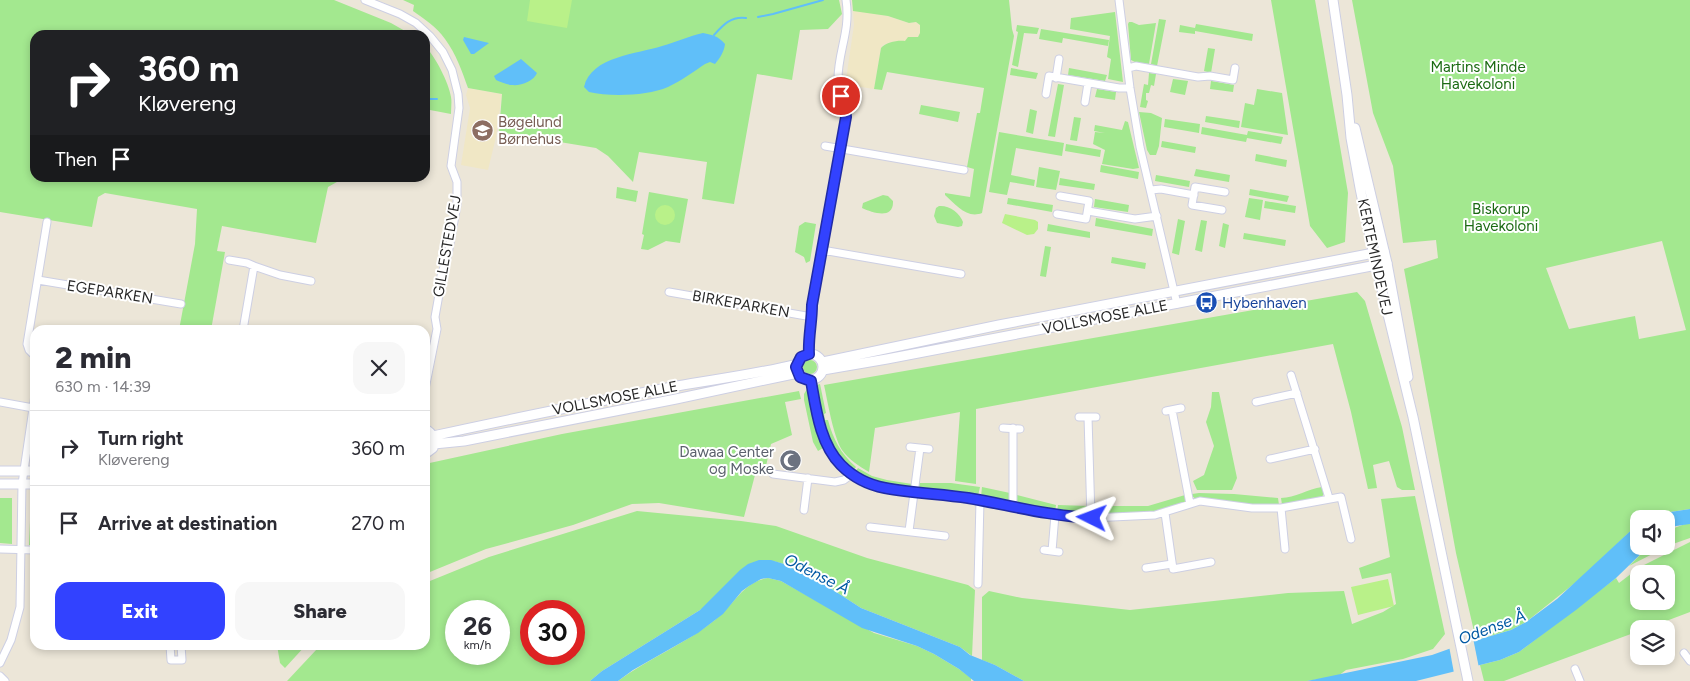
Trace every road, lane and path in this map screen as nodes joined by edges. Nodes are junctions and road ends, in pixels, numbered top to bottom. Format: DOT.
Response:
graph roads {
  1 [pos="365,0"];
  2 [pos="846,0"];
  3 [pos="1119,0"];
  4 [pos="1333,0"];
  5 [pos="424,30"];
  6 [pos="430,36"];
  7 [pos="1059,59"];
  8 [pos="1128,68"];
  9 [pos="1235,68"];
  10 [pos="1056,78"];
  11 [pos="1088,83"];
  12 [pos="1130,88"];
  13 [pos="1046,94"];
  14 [pos="1347,95"];
  15 [pos="1085,102"];
  16 [pos="825,146"];
  17 [pos="840,149"];
  18 [pos="964,170"];
  19 [pos="1151,190"];
  20 [pos="1225,192"];
  21 [pos="1194,194"];
  22 [pos="1060,196"];
  23 [pos="1222,210"];
  24 [pos="1088,211"];
  25 [pos="1057,214"];
  26 [pos="1157,216"];
  27 [pos="47,222"];
  28 [pos="822,250"];
  29 [pos="1384,251"];
  30 [pos="1373,252"];
  31 [pos="229,260"];
  32 [pos="1387,263"];
  33 [pos="1376,265"];
  34 [pos="254,266"];
  35 [pos="961,274"];
  36 [pos="38,280"];
  37 [pos="312,281"];
  38 [pos="1175,291"];
  39 [pos="669,292"];
  40 [pos="182,304"];
  41 [pos="1177,304"];
  42 [pos="812,316"];
  43 [pos="30,325"];
  44 [pos="244,325"];
  45 [pos="30,327"];
  46 [pos="30,351"];
  47 [pos="809,354"];
  48 [pos="430,363"];
  49 [pos="797,364"];
  50 [pos="823,366"];
  51 [pos="798,373"];
  52 [pos="1291,375"];
  53 [pos="811,381"];
  54 [pos="1297,393"];
  55 [pos="0,402"];
  56 [pos="1256,402"];
  57 [pos="30,407"];
  58 [pos="1181,408"];
  59 [pos="1079,417"];
  60 [pos="1088,417"];
  61 [pos="1096,417"];
  62 [pos="1413,417"];
  63 [pos="1003,428"];
  64 [pos="30,429"];
  65 [pos="430,436"];
  66 [pos="434,440"];
  67 [pos="910,447"];
  68 [pos="920,448"];
  69 [pos="1315,449"];
  70 [pos="929,450"];
  71 [pos="430,452"];
  72 [pos="1270,459"];
  73 [pos="0,471"];
  74 [pos="24,471"];
  75 [pos="30,471"];
  76 [pos="773,474"];
  77 [pos="852,474"];
  78 [pos="808,478"];
  79 [pos="0,484"];
  80 [pos="22,484"];
  81 [pos="30,484"];
  82 [pos="914,492"];
  83 [pos="1329,498"];
  84 [pos="980,500"];
  85 [pos="1190,504"];
  86 [pos="1013,506"];
  87 [pos="1281,508"];
  88 [pos="804,510"];
  89 [pos="1165,513"];
  90 [pos="1055,515"];
  91 [pos="1092,518"];
  92 [pos="870,527"];
  93 [pos="909,531"];
  94 [pos="945,536"];
  95 [pos="1351,540"];
  96 [pos="0,549"];
  97 [pos="1285,549"];
  98 [pos="21,550"];
  99 [pos="30,550"];
  100 [pos="1052,551"];
  101 [pos="1211,562"];
  102 [pos="1172,564"];
  103 [pos="1146,568"];
  104 [pos="978,584"];
  105 [pos="170,650"];
  106 [pos="182,650"];
  107 [pos="1684,653"];
  108 [pos="1690,661"];
  109 [pos="0,663"];
  110 [pos="1575,670"];
  111 [pos="0,676"];
  112 [pos="1468,678"];
  113 [pos="5,681"];
  114 [pos="1580,681"];
  1 -- 5 [label="street, GILLESTEDVEJ"];
  2 -- 17 [label="street"];
  3 -- 8 [label="street"];
  4 -- 14 [label="street, KERTEMINDEVEJ"];
  6 -- 48 [label="street, GILLESTEDVEJ"];
  7 -- 10 [label="street"];
  8 -- 9 [label="street"];
  8 -- 12 [label="street"];
  10 -- 11 [label="street"];
  10 -- 13 [label="street"];
  11 -- 12 [label="street"];
  11 -- 15 [label="street"];
  12 -- 19 [label="street"];
  14 -- 29 [label="street, KERTEMINDEVEJ"];
  14 -- 30 [label="street, KERTEMINDEVEJ"];
  16 -- 17 [label="street"];
  17 -- 18 [label="street"];
  17 -- 28 [label="street"];
  19 -- 21 [label="street"];
  19 -- 26 [label="street"];
  20 -- 21 [label="street"];
  21 -- 23 [label="street"];
  22 -- 24 [label="street"];
  24 -- 25 [label="street"];
  24 -- 26 [label="street"];
  26 -- 38 [label="street"];
  27 -- 36 [label="street"];
  28 -- 35 [label="street"];
  28 -- 42 [label="street"];
  29 -- 30 [label="street, VOLLSMOSE ALLE"];
  29 -- 32 [label="street, KERTEMINDEVEJ"];
  30 -- 33 [label="street, KERTEMINDEVEJ"];
  30 -- 38 [label="street, VOLLSMOSE ALLE"];
  31 -- 34 [label="street"];
  32 -- 33 [label="street, VOLLSMOSE ALLE"];
  32 -- 62 [label="street, KERTEMINDEVEJ"];
  33 -- 41 [label="street, VOLLSMOSE ALLE"];
  33 -- 62 [label="street, KERTEMINDEVEJ"];
  34 -- 37 [label="street"];
  34 -- 44 [label="street"];
  36 -- 40 [label="street, EGEPARKEN"];
  36 -- 43 [label="street"];
  38 -- 41 [label="street"];
  38 -- 50 [label="street, VOLLSMOSE ALLE"];
  39 -- 42 [label="street, BIRKEPARKEN"];
  41 -- 50 [label="street, VOLLSMOSE ALLE"];
  42 -- 47 [label="street"];
  45 -- 46 [label="street"];
  47 -- 49 [label="street"];
  47 -- 50 [label="street"];
  49 -- 51 [label="street"];
  49 -- 66 [label="street, VOLLSMOSE ALLE"];
  50 -- 53 [label="street"];
  51 -- 53 [label="street"];
  51 -- 66 [label="street, VOLLSMOSE ALLE"];
  52 -- 54 [label="street"];
  53 -- 77 [label="street"];
  54 -- 56 [label="street"];
  54 -- 69 [label="street"];
  55 -- 57 [label="street"];
  58 -- 85 [label="street"];
  59 -- 60 [label="street"];
  60 -- 61 [label="street"];
  60 -- 91 [label="street"];
  62 -- 112 [label="street, KERTEMINDEVEJ"];
  63 -- 86 [label="street"];
  64 -- 74 [label="street"];
  65 -- 66 [label="street"];
  66 -- 71 [label="street"];
  67 -- 68 [label="street"];
  68 -- 70 [label="street"];
  68 -- 82 [label="street"];
  69 -- 72 [label="street"];
  69 -- 83 [label="street"];
  73 -- 74 [label="street"];
  74 -- 75 [label="street"];
  74 -- 80 [label="street"];
  76 -- 78 [label="street"];
  77 -- 78 [label="street"];
  77 -- 82 [label="street"];
  78 -- 88 [label="street"];
  79 -- 80 [label="street"];
  80 -- 81 [label="street"];
  80 -- 98 [label="street"];
  82 -- 84 [label="street"];
  82 -- 93 [label="street"];
  83 -- 87 [label="street"];
  83 -- 95 [label="street"];
  84 -- 86 [label="street"];
  84 -- 104 [label="street"];
  85 -- 87 [label="street"];
  85 -- 89 [label="street"];
  86 -- 90 [label="street"];
  87 -- 97 [label="street"];
  89 -- 91 [label="street"];
  89 -- 102 [label="street"];
  90 -- 91 [label="street"];
  90 -- 100 [label="street"];
  92 -- 93 [label="street"];
  93 -- 94 [label="street"];
  96 -- 98 [label="street"];
  98 -- 99 [label="street"];
  98 -- 109 [label="street"];
  101 -- 102 [label="street"];
  102 -- 103 [label="street"];
  105 -- 106 [label="street"];
  107 -- 108 [label="street"];
  110 -- 114 [label="street"];
  111 -- 113 [label="street"];
}
